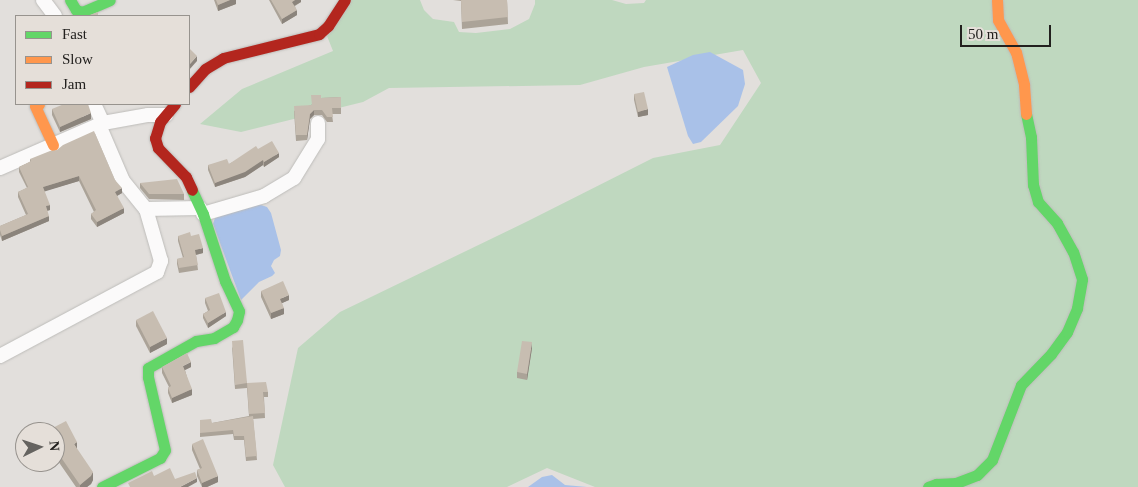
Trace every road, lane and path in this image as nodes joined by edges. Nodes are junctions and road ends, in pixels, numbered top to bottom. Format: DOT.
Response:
graph roads {
  1 [pos="70,0"];
  2 [pos="110,0"];
  3 [pos="345,0"];
  4 [pos="997,0"];
  5 [pos="45,1"];
  6 [pos="54,15"];
  7 [pos="190,86"];
  8 [pos="37,105"];
  9 [pos="94,105"];
  10 [pos="174,105"];
  11 [pos="166,115"];
  12 [pos="318,123"];
  13 [pos="101,124"];
  14 [pos="53,145"];
  15 [pos="0,168"];
  16 [pos="146,209"];
  17 [pos="202,211"];
  18 [pos="0,356"];
  19 [pos="102,487"];
  20 [pos="928,487"];
  1 -- 2 [label="street"];
  3 -- 7 [label="street"];
  4 -- 20 [label="street"];
  5 -- 6 [label="street"];
  8 -- 14 [label="street"];
  9 -- 13 [label="street"];
  10 -- 11 [label="street"];
  11 -- 13 [label="street"];
  11 -- 17 [label="street"];
  12 -- 17 [label="street"];
  13 -- 14 [label="street"];
  13 -- 16 [label="street"];
  14 -- 15 [label="street"];
  16 -- 17 [label="street"];
  16 -- 18 [label="street"];
  17 -- 19 [label="street"];
}
